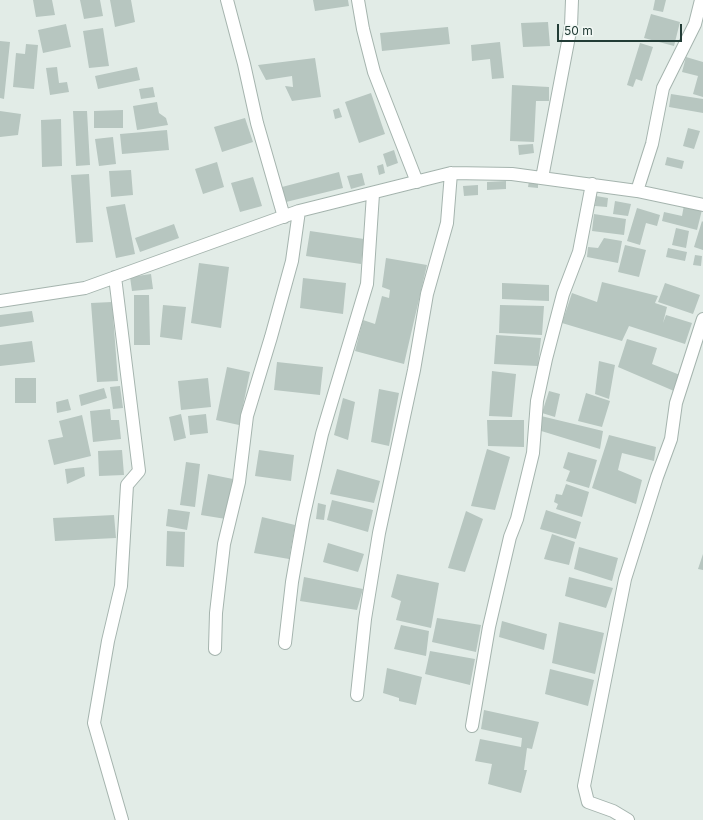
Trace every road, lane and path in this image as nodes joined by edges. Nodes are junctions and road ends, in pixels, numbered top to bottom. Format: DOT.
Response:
graph roads {
  1 [pos="227,0"];
  2 [pos="358,0"];
  3 [pos="572,0"];
  4 [pos="701,0"];
  5 [pos="451,173"];
  6 [pos="542,178"];
  7 [pos="417,182"];
  8 [pos="592,184"];
  9 [pos="637,191"];
  10 [pos="373,194"];
  11 [pos="703,204"];
  12 [pos="299,211"];
  13 [pos="284,217"];
  14 [pos="115,277"];
  15 [pos="0,301"];
  16 [pos="703,319"];
  17 [pos="285,643"];
  18 [pos="215,649"];
  19 [pos="358,695"];
  20 [pos="472,726"];
  21 [pos="122,820"];
  22 [pos="628,820"];
  1 -- 13 [label="street"];
  2 -- 7 [label="street"];
  3 -- 6 [label="street"];
  4 -- 9 [label="street"];
  5 -- 6 [label="street"];
  5 -- 7 [label="street"];
  5 -- 19 [label="street"];
  6 -- 8 [label="street"];
  7 -- 10 [label="street"];
  8 -- 9 [label="street"];
  8 -- 20 [label="street"];
  9 -- 11 [label="street"];
  10 -- 12 [label="street"];
  10 -- 17 [label="street"];
  12 -- 13 [label="street"];
  12 -- 18 [label="street"];
  13 -- 14 [label="street"];
  14 -- 15 [label="street"];
  14 -- 21 [label="street"];
  16 -- 22 [label="street"];
}
